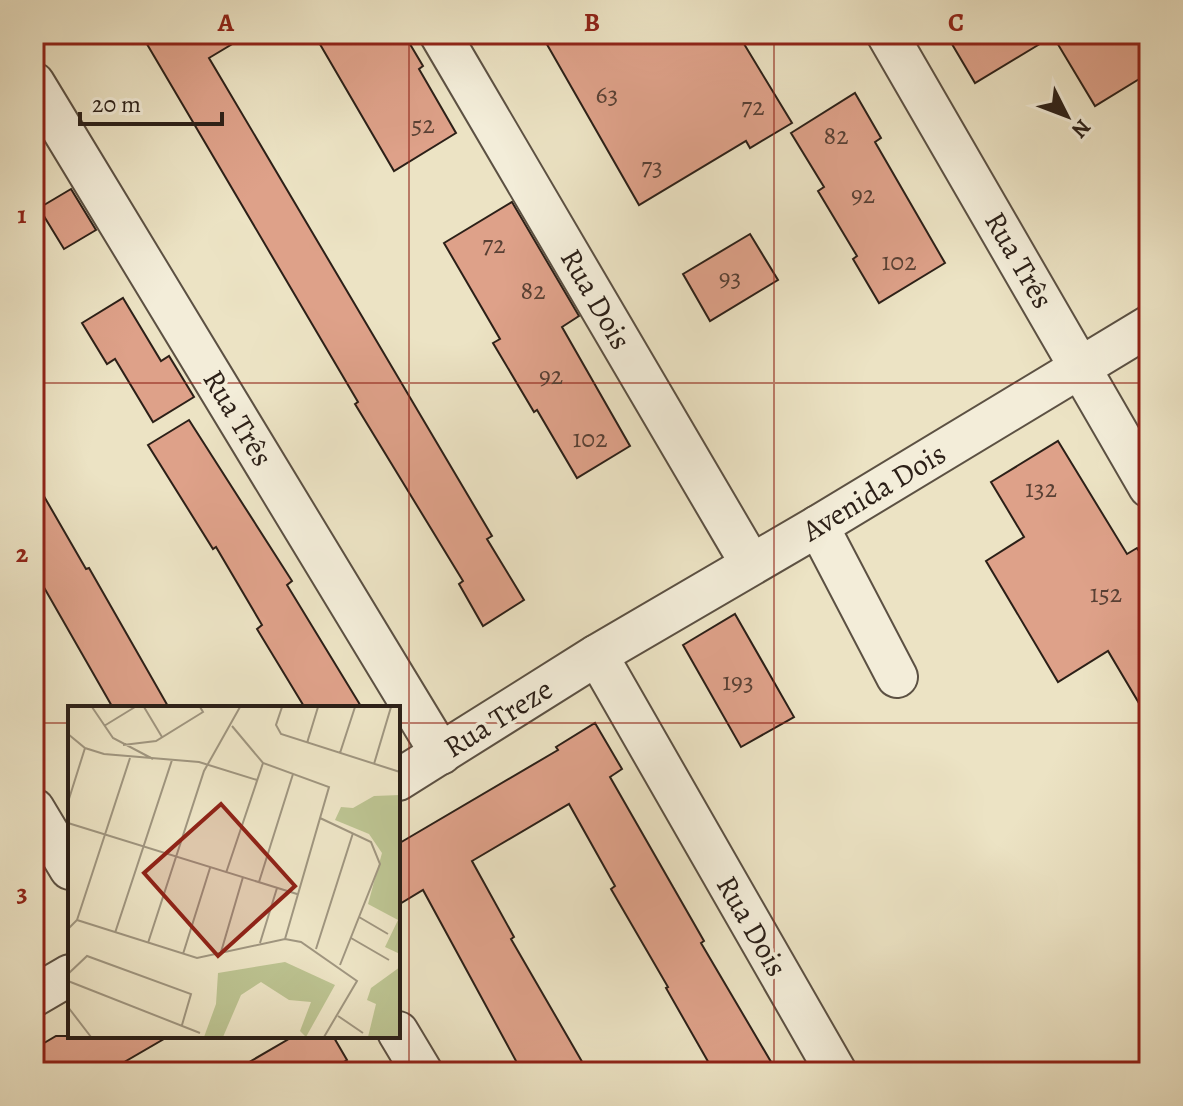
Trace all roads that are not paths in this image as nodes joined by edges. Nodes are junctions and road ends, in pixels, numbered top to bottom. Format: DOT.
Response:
graph roads {
  1 [pos="440,34"];
  2 [pos="887,34"];
  3 [pos="34,83"];
  4 [pos="1149,326"];
  5 [pos="1080,366"];
  6 [pos="1149,487"];
  7 [pos="818,526"];
  8 [pos="751,564"];
  9 [pos="597,655"];
  10 [pos="897,677"];
  11 [pos="441,754"];
  12 [pos="400,779"];
  13 [pos="34,809"];
  14 [pos="68,866"];
  15 [pos="68,976"];
  16 [pos="34,996"];
  17 [pos="400,1035"];
  18 [pos="422,1072"];
  19 [pos="836,1072"];
  1 -- 8 [label="street, Rua Dois"];
  2 -- 5 [label="street, Rua Três"];
  3 -- 11 [label="street, Rua Três"];
  4 -- 5 [label="street, Avenida Dois"];
  5 -- 6 [label="street, Rua Três"];
  5 -- 7 [label="street, Avenida Dois"];
  7 -- 8 [label="street, Avenida Dois"];
  7 -- 10 [label="street"];
  8 -- 9 [label="street, Avenida Dois"];
  9 -- 11 [label="street, Rua Treze"];
  9 -- 19 [label="street, Rua Dois"];
  11 -- 12 [label="street, Rua Treze"];
  13 -- 14 [label="street"];
  15 -- 16 [label="street"];
  17 -- 18 [label="street"];
}
